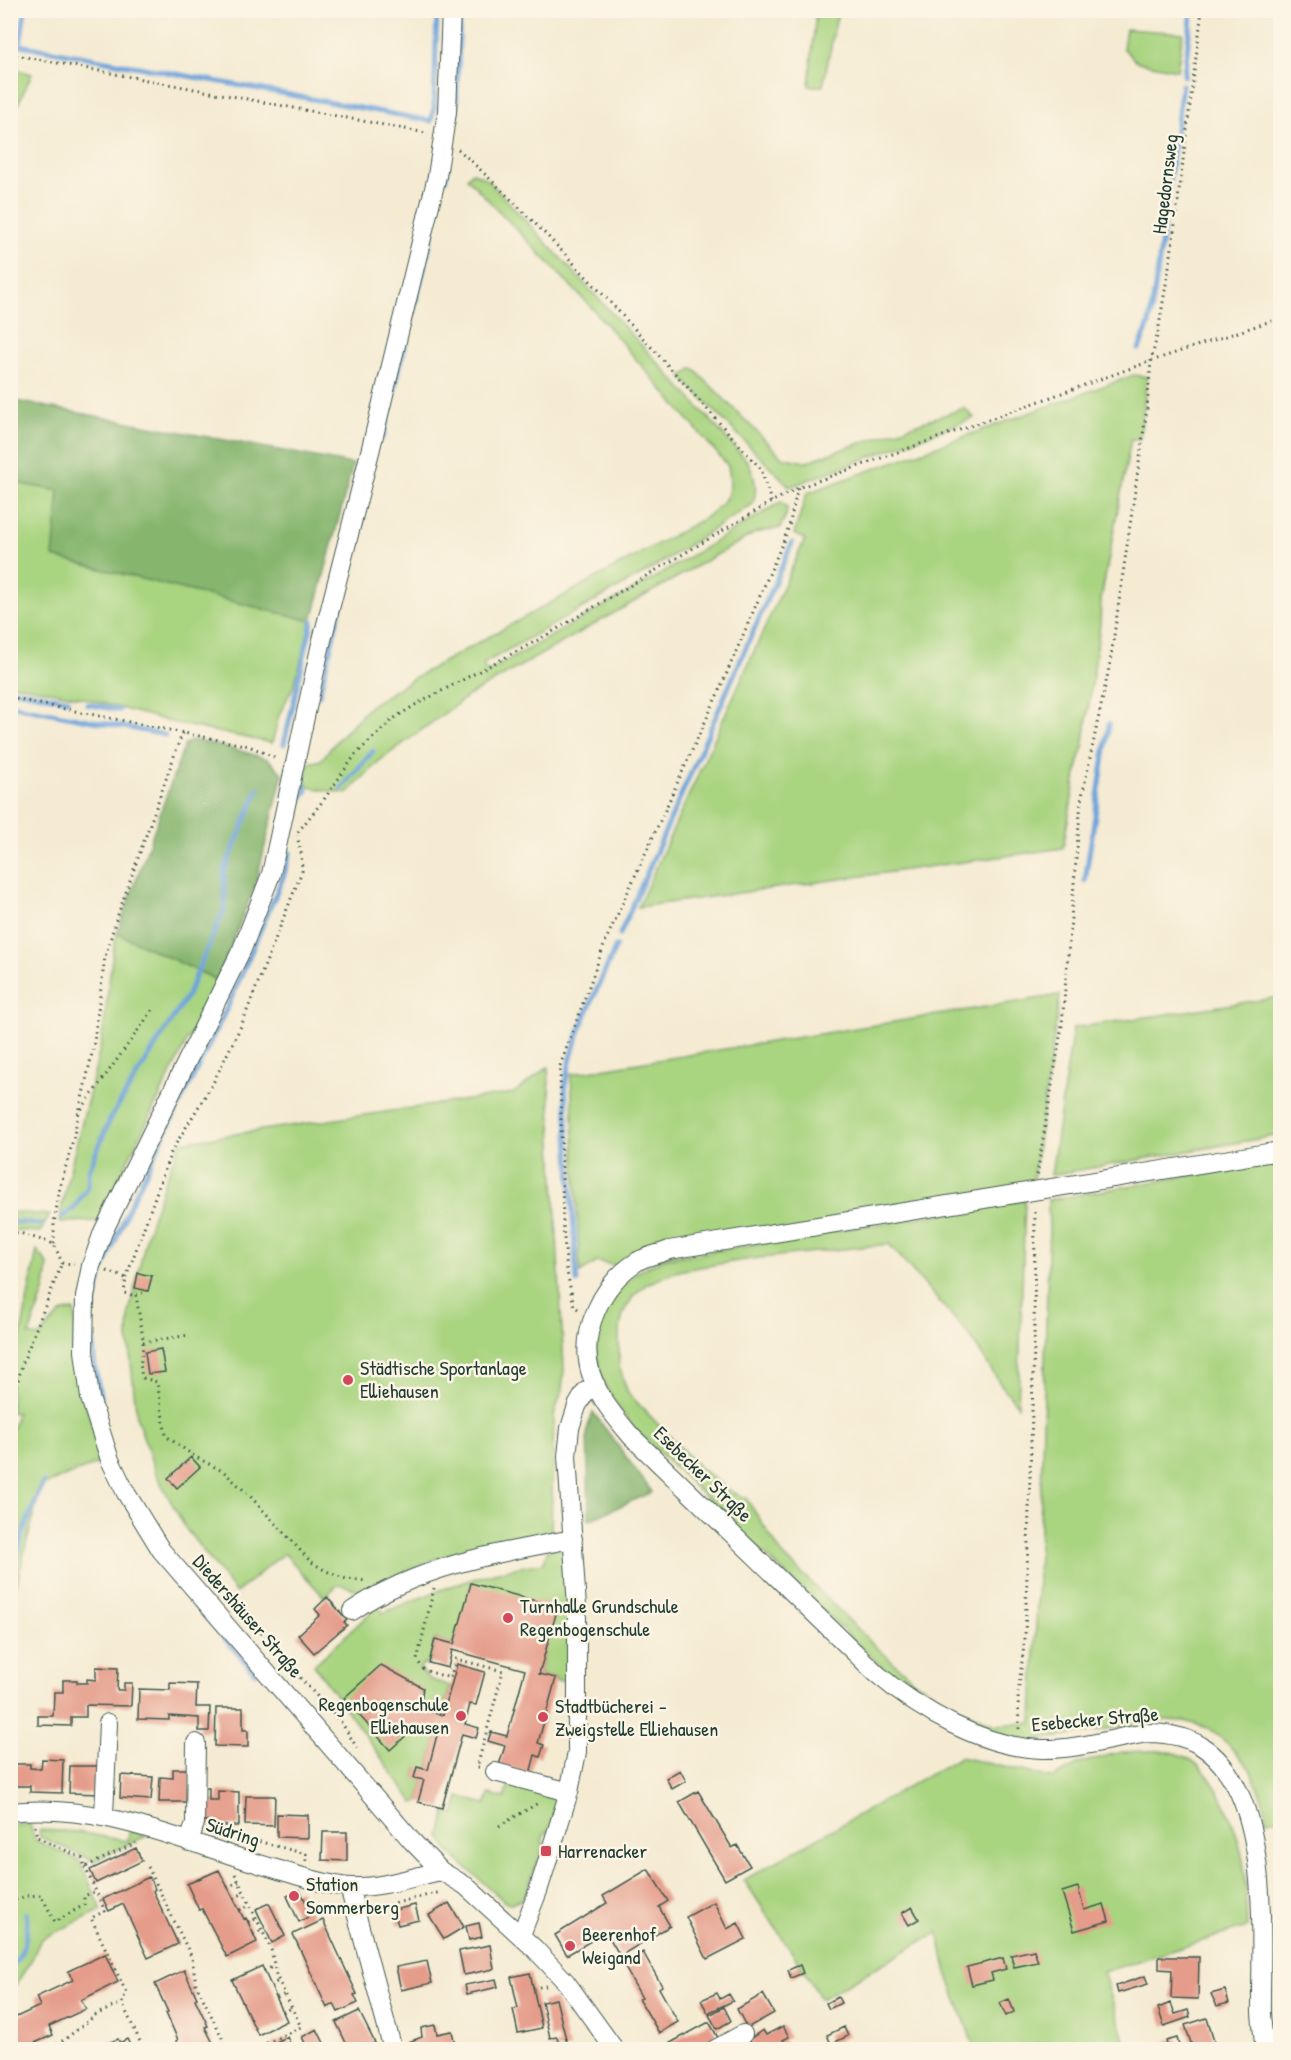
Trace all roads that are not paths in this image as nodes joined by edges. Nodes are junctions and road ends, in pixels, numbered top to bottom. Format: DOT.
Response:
graph roads {
  1 [pos="451,10"];
  2 [pos="1281,1151"];
  3 [pos="596,1385"];
  4 [pos="573,1539"];
  5 [pos="352,1611"];
  6 [pos="108,1723"];
  7 [pos="196,1743"];
  8 [pos="495,1772"];
  9 [pos="569,1792"];
  10 [pos="10,1812"];
  11 [pos="104,1816"];
  12 [pos="189,1842"];
  13 [pos="441,1871"];
  14 [pos="349,1887"];
  15 [pos="521,1935"];
  16 [pos="743,2034"];
  17 [pos="393,2049"];
  18 [pos="615,2049"];
  19 [pos="714,2049"];
  20 [pos="1265,2049"];
  1 -- 13 [label="street, Diedershäuser Straße"];
  2 -- 3 [label="street, Esebecker Straße"];
  3 -- 4 [label="street"];
  3 -- 20 [label="street, Esebecker Straße"];
  4 -- 5 [label="street"];
  4 -- 9 [label="street"];
  6 -- 11 [label="street"];
  7 -- 12 [label="street"];
  8 -- 9 [label="street"];
  9 -- 15 [label="street"];
  10 -- 11 [label="street, Südring"];
  11 -- 12 [label="street, Südring"];
  12 -- 14 [label="street, Südring"];
  13 -- 14 [label="street, Südring"];
  13 -- 15 [label="street, Diedershäuser Straße"];
  14 -- 17 [label="street"];
  15 -- 18 [label="street, Diedershäuser Straße"];
  16 -- 19 [label="street"];
}
